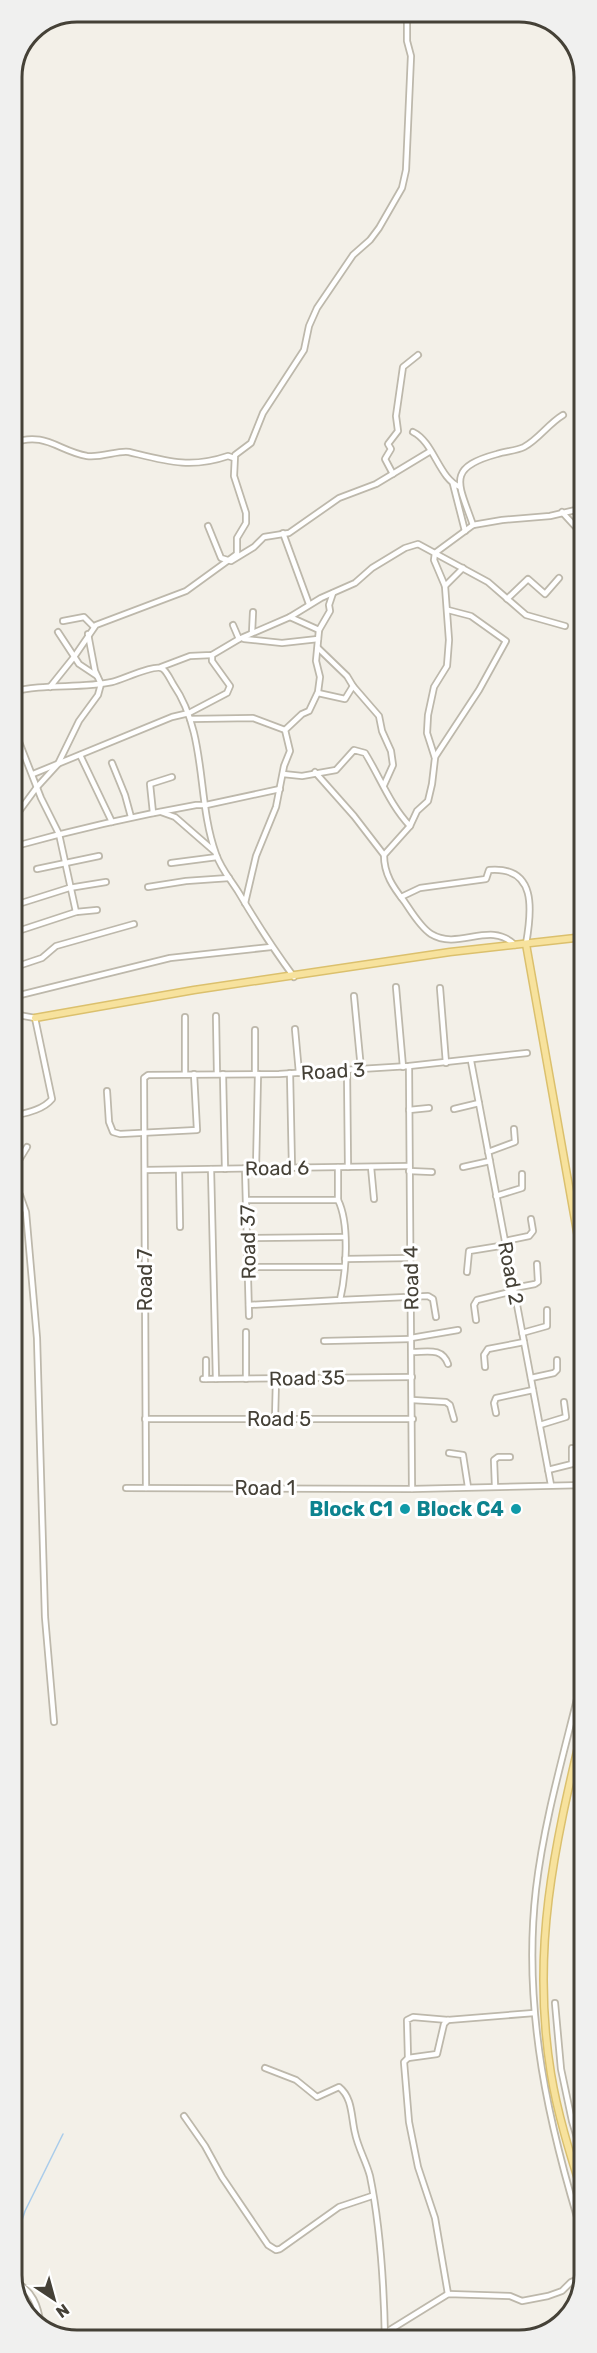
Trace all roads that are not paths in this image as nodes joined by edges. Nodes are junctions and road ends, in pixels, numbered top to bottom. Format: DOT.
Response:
graph roads {
  1 [pos="407,23"];
  2 [pos="418,355"];
  3 [pos="563,415"];
  4 [pos="413,432"];
  5 [pos="22,441"];
  6 [pos="429,452"];
  7 [pos="234,458"];
  8 [pos="393,474"];
  9 [pos="453,484"];
  10 [pos="460,487"];
  11 [pos="574,510"];
  12 [pos="562,512"];
  13 [pos="473,525"];
  14 [pos="574,525"];
  15 [pos="208,526"];
  16 [pos="465,531"];
  17 [pos="283,533"];
  18 [pos="435,553"];
  19 [pos="231,561"];
  20 [pos="463,568"];
  21 [pos="559,578"];
  22 [pos="445,586"];
  23 [pos="333,593"];
  24 [pos="507,599"];
  25 [pos="309,604"];
  26 [pos="448,610"];
  27 [pos="253,612"];
  28 [pos="290,617"];
  29 [pos="63,621"];
  30 [pos="233,625"];
  31 [pos="565,626"];
  32 [pos="94,627"];
  33 [pos="319,630"];
  34 [pos="58,632"];
  35 [pos="252,633"];
  36 [pos="88,634"];
  37 [pos="241,639"];
  38 [pos="318,639"];
  39 [pos="318,648"];
  40 [pos="212,655"];
  41 [pos="74,657"];
  42 [pos="161,667"];
  43 [pos="98,677"];
  44 [pos="101,684"];
  45 [pos="353,686"];
  46 [pos="50,687"];
  47 [pos="22,689"];
  48 [pos="318,693"];
  49 [pos="190,716"];
  50 [pos="285,730"];
  51 [pos="22,748"];
  52 [pos="80,755"];
  53 [pos="435,758"];
  54 [pos="112,763"];
  55 [pos="58,764"];
  56 [pos="315,772"];
  57 [pos="33,774"];
  58 [pos="283,774"];
  59 [pos="172,777"];
  60 [pos="384,785"];
  61 [pos="37,787"];
  62 [pos="280,789"];
  63 [pos="206,805"];
  64 [pos="22,806"];
  65 [pos="156,812"];
  66 [pos="131,817"];
  67 [pos="112,822"];
  68 [pos="410,826"];
  69 [pos="59,834"];
  70 [pos="22,844"];
  71 [pos="216,855"];
  72 [pos="384,855"];
  73 [pos="99,856"];
  74 [pos="66,862"];
  75 [pos="171,863"];
  76 [pos="37,869"];
  77 [pos="229,878"];
  78 [pos="106,882"];
  79 [pos="148,887"];
  80 [pos="69,888"];
  81 [pos="401,897"];
  82 [pos="22,903"];
  83 [pos="245,903"];
  84 [pos="97,910"];
  85 [pos="76,912"];
  86 [pos="134,924"];
  87 [pos="22,930"];
  88 [pos="574,938"];
  89 [pos="526,944"];
  90 [pos="515,945"];
  91 [pos="272,947"];
  92 [pos="22,965"];
  93 [pos="294,977"];
  94 [pos="396,987"];
  95 [pos="440,988"];
  96 [pos="22,995"];
  97 [pos="354,996"];
  98 [pos="22,1016"];
  99 [pos="216,1016"];
  100 [pos="185,1017"];
  101 [pos="35,1018"];
  102 [pos="295,1029"];
  103 [pos="255,1030"];
  104 [pos="527,1053"];
  105 [pos="471,1061"];
  106 [pos="446,1063"];
  107 [pos="406,1066"];
  108 [pos="362,1069"];
  109 [pos="347,1070"];
  110 [pos="299,1072"];
  111 [pos="290,1073"];
  112 [pos="185,1074"];
  113 [pos="194,1074"];
  114 [pos="220,1074"];
  115 [pos="256,1074"];
  116 [pos="148,1075"];
  117 [pos="107,1092"];
  118 [pos="479,1103"];
  119 [pos="429,1108"];
  120 [pos="454,1109"];
  121 [pos="409,1110"];
  122 [pos="22,1114"];
  123 [pos="513,1129"];
  124 [pos="144,1132"];
  125 [pos="27,1147"];
  126 [pos="488,1152"];
  127 [pos="22,1155"];
  128 [pos="490,1161"];
  129 [pos="339,1167"];
  130 [pos="348,1167"];
  131 [pos="372,1167"];
  132 [pos="463,1167"];
  133 [pos="245,1168"];
  134 [pos="256,1168"];
  135 [pos="292,1168"];
  136 [pos="409,1168"];
  137 [pos="211,1169"];
  138 [pos="225,1169"];
  139 [pos="145,1170"];
  140 [pos="179,1170"];
  141 [pos="432,1172"];
  142 [pos="522,1174"];
  143 [pos="496,1196"];
  144 [pos="247,1200"];
  145 [pos="338,1200"];
  146 [pos="374,1200"];
  147 [pos="22,1201"];
  148 [pos="574,1215"];
  149 [pos="531,1219"];
  150 [pos="180,1227"];
  151 [pos="344,1237"];
  152 [pos="248,1238"];
  153 [pos="505,1243"];
  154 [pos="410,1258"];
  155 [pos="345,1259"];
  156 [pos="537,1264"];
  157 [pos="248,1267"];
  158 [pos="344,1267"];
  159 [pos="467,1272"];
  160 [pos="514,1289"];
  161 [pos="411,1298"];
  162 [pos="340,1300"];
  163 [pos="249,1305"];
  164 [pos="547,1311"];
  165 [pos="249,1316"];
  166 [pos="436,1317"];
  167 [pos="476,1320"];
  168 [pos="458,1330"];
  169 [pos="246,1332"];
  170 [pos="522,1333"];
  171 [pos="411,1338"];
  172 [pos="324,1341"];
  173 [pos="524,1342"];
  174 [pos="412,1352"];
  175 [pos="206,1360"];
  176 [pos="557,1360"];
  177 [pos="448,1364"];
  178 [pos="485,1368"];
  179 [pos="412,1377"];
  180 [pos="531,1378"];
  181 [pos="216,1379"];
  182 [pos="246,1379"];
  183 [pos="276,1379"];
  184 [pos="533,1390"];
  185 [pos="412,1400"];
  186 [pos="564,1402"];
  187 [pos="496,1413"];
  188 [pos="145,1419"];
  189 [pos="275,1419"];
  190 [pos="412,1419"];
  191 [pos="454,1419"];
  192 [pos="540,1425"];
  193 [pos="572,1448"];
  194 [pos="449,1454"];
  195 [pos="510,1457"];
  196 [pos="548,1470"];
  197 [pos="551,1485"];
  198 [pos="574,1485"];
  199 [pos="495,1486"];
  200 [pos="468,1487"];
  201 [pos="126,1488"];
  202 [pos="146,1488"];
  203 [pos="412,1489"];
  204 [pos="574,1712"];
  205 [pos="54,1722"];
  206 [pos="574,1764"];
  207 [pos="555,2003"];
  208 [pos="534,2013"];
  209 [pos="444,2021"];
  210 [pos="408,2058"];
  211 [pos="265,2068"];
  212 [pos="184,2116"];
  213 [pos="574,2128"];
  214 [pos="574,2165"];
  215 [pos="372,2196"];
  216 [pos="574,2206"];
  217 [pos="574,2281"];
  218 [pos="24,2285"];
  219 [pos="448,2294"];
  220 [pos="38,2314"];
  221 [pos="385,2330"];
  222 [pos="390,2330"];
  1 -- 7 [label="street"];
  2 -- 8 [label="street"];
  3 -- 10 [label="street"];
  4 -- 6 [label="street"];
  5 -- 7 [label="street"];
  6 -- 8 [label="street"];
  6 -- 9 [label="street"];
  7 -- 19 [label="street"];
  8 -- 17 [label="street"];
  9 -- 10 [label="street"];
  9 -- 16 [label="street"];
  10 -- 13 [label="street"];
  11 -- 12 [label="street"];
  12 -- 13 [label="street"];
  12 -- 14 [label="street"];
  13 -- 16 [label="street"];
  15 -- 19 [label="street"];
  16 -- 18 [label="street"];
  17 -- 19 [label="street"];
  17 -- 25 [label="street"];
  18 -- 20 [label="street"];
  18 -- 22 [label="street"];
  18 -- 23 [label="street"];
  19 -- 32 [label="street"];
  20 -- 22 [label="street"];
  20 -- 24 [label="street"];
  21 -- 24 [label="street"];
  22 -- 26 [label="street"];
  23 -- 25 [label="street"];
  23 -- 33 [label="street"];
  24 -- 31 [label="street"];
  25 -- 28 [label="street"];
  26 -- 53 [label="street"];
  26 -- 53 [label="street"];
  27 -- 35 [label="street"];
  28 -- 33 [label="street"];
  28 -- 35 [label="street"];
  29 -- 32 [label="street"];
  30 -- 37 [label="street"];
  32 -- 36 [label="street"];
  33 -- 38 [label="street"];
  34 -- 41 [label="street"];
  35 -- 37 [label="street"];
  36 -- 41 [label="street"];
  36 -- 43 [label="street"];
  37 -- 38 [label="street"];
  37 -- 40 [label="street"];
  38 -- 39 [label="street"];
  39 -- 45 [label="street"];
  39 -- 48 [label="street"];
  40 -- 42 [label="street"];
  40 -- 49 [label="street"];
  41 -- 43 [label="street"];
  41 -- 46 [label="street"];
  42 -- 44 [label="street"];
  42 -- 49 [label="street"];
  43 -- 44 [label="street"];
  44 -- 46 [label="street"];
  44 -- 55 [label="street"];
  45 -- 48 [label="street"];
  45 -- 60 [label="street"];
  46 -- 47 [label="street"];
  48 -- 50 [label="street"];
  49 -- 50 [label="street"];
  49 -- 52 [label="street"];
  49 -- 63 [label="street"];
  50 -- 58 [label="street"];
  51 -- 57 [label="street"];
  52 -- 55 [label="street"];
  52 -- 67 [label="street"];
  53 -- 68 [label="street"];
  54 -- 66 [label="street"];
  55 -- 57 [label="street"];
  55 -- 61 [label="street"];
  56 -- 58 [label="street"];
  56 -- 60 [label="street"];
  56 -- 72 [label="street"];
  57 -- 61 [label="street"];
  58 -- 62 [label="street"];
  59 -- 65 [label="street"];
  60 -- 68 [label="street"];
  61 -- 64 [label="street"];
  61 -- 69 [label="street"];
  62 -- 63 [label="street"];
  62 -- 83 [label="street"];
  63 -- 65 [label="street"];
  63 -- 71 [label="street"];
  65 -- 66 [label="street"];
  65 -- 71 [label="street"];
  66 -- 67 [label="street"];
  67 -- 69 [label="street"];
  68 -- 72 [label="street"];
  69 -- 70 [label="street"];
  69 -- 74 [label="street"];
  71 -- 75 [label="street"];
  71 -- 77 [label="street"];
  72 -- 81 [label="street"];
  73 -- 74 [label="street"];
  74 -- 76 [label="street"];
  74 -- 80 [label="street"];
  77 -- 79 [label="street"];
  77 -- 83 [label="street"];
  78 -- 80 [label="street"];
  80 -- 82 [label="street"];
  80 -- 85 [label="street"];
  81 -- 89 [label="street"];
  81 -- 90 [label="street"];
  83 -- 91 [label="street"];
  84 -- 85 [label="street"];
  85 -- 87 [label="street"];
  86 -- 92 [label="street"];
  88 -- 89 [label="main road"];
  89 -- 90 [label="main road"];
  89 -- 148 [label="main road"];
  90 -- 93 [label="main road"];
  91 -- 93 [label="street"];
  91 -- 96 [label="street"];
  93 -- 101 [label="main road"];
  94 -- 107 [label="street, Road 4"];
  95 -- 106 [label="street"];
  97 -- 108 [label="street"];
  98 -- 101 [label="street"];
  99 -- 114 [label="street"];
  100 -- 112 [label="street"];
  101 -- 122 [label="street"];
  102 -- 110 [label="street"];
  103 -- 115 [label="street"];
  104 -- 105 [label="street, Road 3"];
  105 -- 106 [label="street, Road 3"];
  105 -- 118 [label="street, Road 2"];
  106 -- 107 [label="street, Road 3"];
  107 -- 108 [label="street, Road 3"];
  107 -- 121 [label="street, Road 4"];
  108 -- 109 [label="street, Road 3"];
  109 -- 110 [label="street, Road 3"];
  109 -- 130 [label="street"];
  110 -- 111 [label="street, Road 3"];
  111 -- 115 [label="street, Road 3"];
  111 -- 135 [label="street"];
  112 -- 113 [label="street, Road 3"];
  112 -- 116 [label="street, Road 3"];
  113 -- 114 [label="street, Road 3"];
  113 -- 124 [label="street"];
  114 -- 115 [label="street, Road 3"];
  114 -- 138 [label="street"];
  115 -- 134 [label="street"];
  116 -- 124 [label="street, Road 7"];
  117 -- 124 [label="street"];
  118 -- 120 [label="street"];
  118 -- 126 [label="street, Road 2"];
  119 -- 121 [label="street"];
  121 -- 136 [label="street, Road 4"];
  123 -- 126 [label="street"];
  124 -- 139 [label="street, Road 7"];
  125 -- 127 [label="street"];
  126 -- 128 [label="street, Road 2"];
  128 -- 132 [label="street"];
  128 -- 143 [label="street, Road 2"];
  129 -- 130 [label="street, Road 6"];
  129 -- 135 [label="street, Road 6"];
  129 -- 145 [label="street"];
  130 -- 131 [label="street, Road 6"];
  131 -- 136 [label="street, Road 6"];
  131 -- 146 [label="street"];
  133 -- 134 [label="street, Road 6"];
  133 -- 138 [label="street, Road 6"];
  133 -- 144 [label="street, Road 37"];
  134 -- 135 [label="street, Road 6"];
  136 -- 141 [label="street, Road 6"];
  136 -- 154 [label="street, Road 4"];
  137 -- 138 [label="street, Road 6"];
  137 -- 140 [label="street, Road 6"];
  137 -- 181 [label="street"];
  139 -- 140 [label="street, Road 6"];
  139 -- 188 [label="street, Road 7"];
  140 -- 150 [label="street"];
  142 -- 143 [label="street"];
  143 -- 153 [label="street, Road 2"];
  144 -- 145 [label="street"];
  144 -- 152 [label="street, Road 37"];
  145 -- 151 [label="street"];
  147 -- 205 [label="street"];
  149 -- 153 [label="street"];
  151 -- 152 [label="street"];
  151 -- 155 [label="street"];
  152 -- 157 [label="street, Road 37"];
  153 -- 159 [label="street"];
  153 -- 160 [label="street, Road 2"];
  154 -- 155 [label="street"];
  154 -- 161 [label="street, Road 4"];
  155 -- 158 [label="street"];
  156 -- 160 [label="street"];
  157 -- 158 [label="street"];
  157 -- 163 [label="street, Road 37"];
  158 -- 162 [label="street"];
  160 -- 167 [label="street"];
  160 -- 170 [label="street, Road 2"];
  161 -- 162 [label="street"];
  161 -- 166 [label="street"];
  161 -- 171 [label="street, Road 4"];
  162 -- 163 [label="street"];
  163 -- 165 [label="street, Road 37"];
  164 -- 170 [label="street"];
  168 -- 171 [label="street"];
  169 -- 182 [label="street"];
  170 -- 173 [label="street, Road 2"];
  171 -- 172 [label="street"];
  171 -- 174 [label="street, Road 4"];
  173 -- 178 [label="street"];
  173 -- 180 [label="street, Road 2"];
  174 -- 177 [label="street"];
  174 -- 179 [label="street, Road 4"];
  175 -- 181 [label="street, Road 35"];
  176 -- 180 [label="street"];
  179 -- 183 [label="street, Road 35"];
  179 -- 185 [label="street, Road 4"];
  180 -- 184 [label="street, Road 2"];
  181 -- 182 [label="street, Road 35"];
  182 -- 183 [label="street, Road 35"];
  183 -- 189 [label="street"];
  184 -- 187 [label="street"];
  184 -- 192 [label="street, Road 2"];
  185 -- 190 [label="street, Road 4"];
  185 -- 191 [label="street"];
  186 -- 192 [label="street"];
  188 -- 189 [label="street, Road 5"];
  188 -- 202 [label="street, Road 7"];
  189 -- 190 [label="street, Road 5"];
  190 -- 203 [label="street, Road 4"];
  192 -- 196 [label="street, Road 2"];
  193 -- 196 [label="street"];
  194 -- 200 [label="street"];
  195 -- 199 [label="street"];
  196 -- 197 [label="street, Road 2"];
  197 -- 198 [label="street, Road 1"];
  197 -- 199 [label="street, Road 1"];
  199 -- 200 [label="street, Road 1"];
  200 -- 203 [label="street, Road 1"];
  201 -- 202 [label="street, Road 1"];
  202 -- 203 [label="street, Road 1"];
  204 -- 208 [label="street"];
  206 -- 214 [label="main road"];
  207 -- 213 [label="street"];
  208 -- 209 [label="street"];
  208 -- 216 [label="street"];
  209 -- 210 [label="street"];
  209 -- 210 [label="street"];
  210 -- 219 [label="street"];
  211 -- 215 [label="street"];
  212 -- 215 [label="street"];
  215 -- 221 [label="street"];
  217 -- 219 [label="street"];
  218 -- 220 [label="street"];
  219 -- 222 [label="street"];
}
